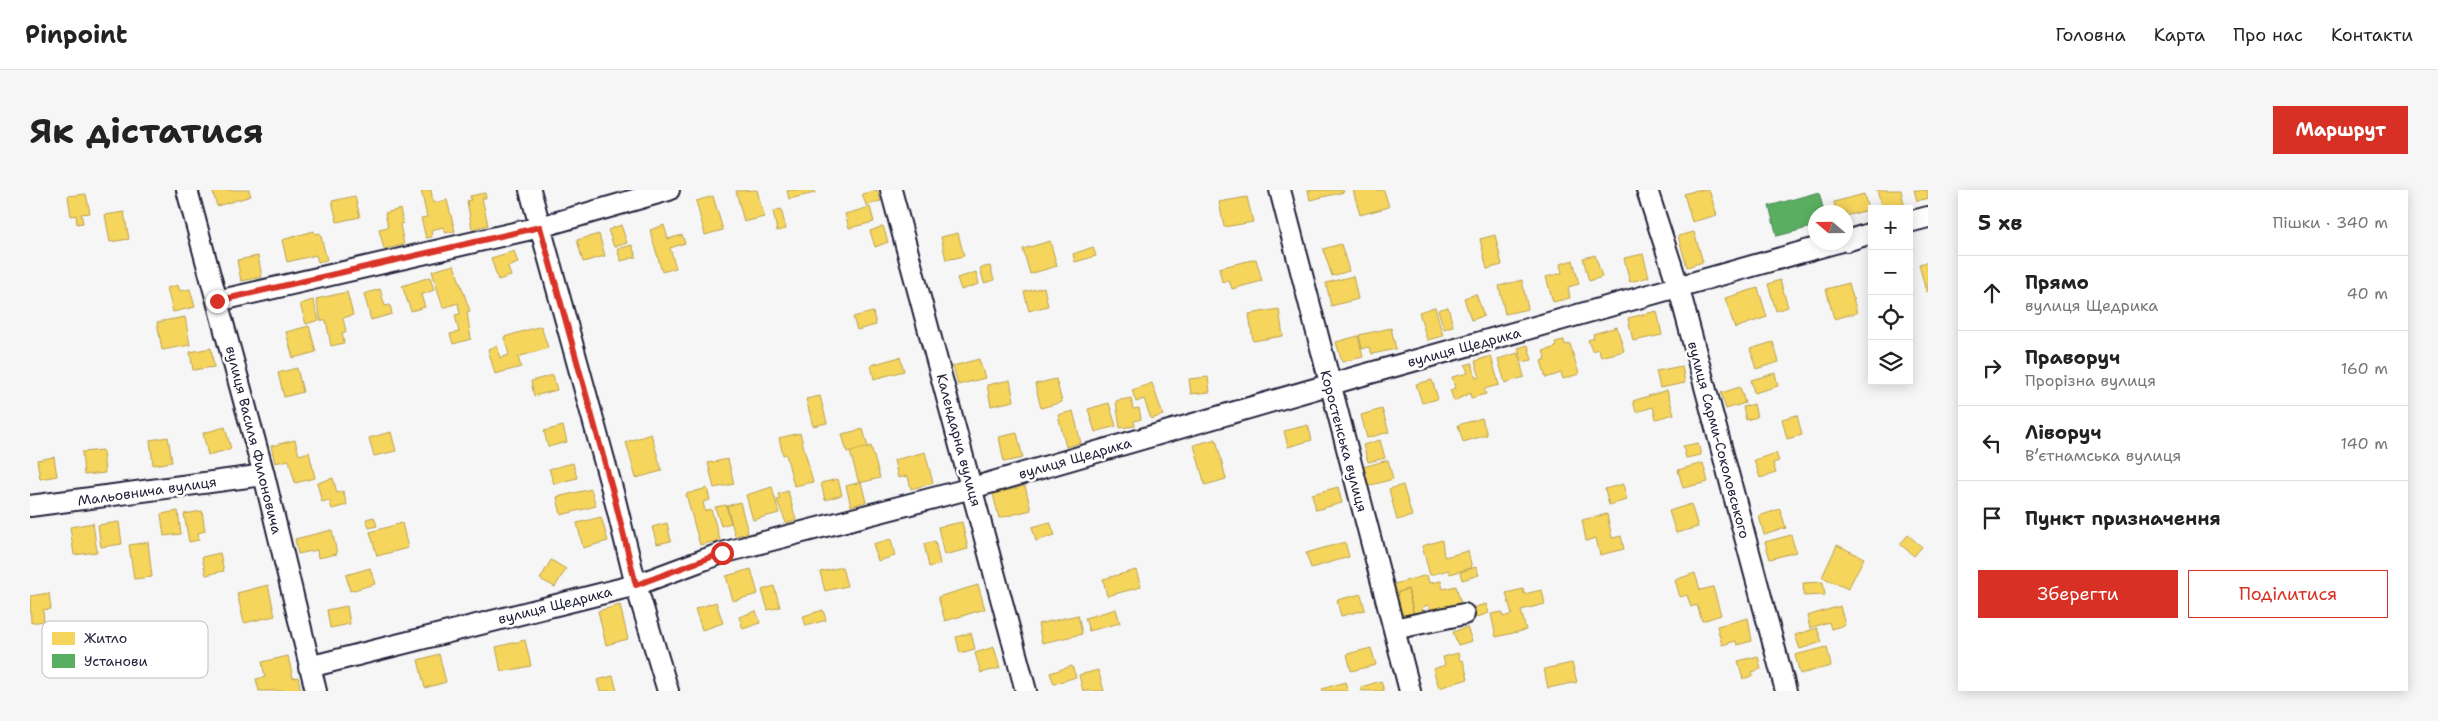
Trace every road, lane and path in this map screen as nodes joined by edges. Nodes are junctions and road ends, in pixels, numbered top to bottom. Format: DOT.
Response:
graph roads {
  1 [pos="187,190"];
  2 [pos="530,190"];
  3 [pos="669,190"];
  4 [pos="891,190"];
  5 [pos="1280,190"];
  6 [pos="1647,190"];
  7 [pos="1928,217"];
  8 [pos="1913,221"];
  9 [pos="540,227"];
  10 [pos="1868,234"];
  11 [pos="1853,238"];
  12 [pos="1811,250"];
  13 [pos="1679,289"];
  14 [pos="217,301"];
  15 [pos="1330,386"];
  16 [pos="264,475"];
  17 [pos="972,488"];
  18 [pos="30,506"];
  19 [pos="636,585"];
  20 [pos="1464,614"];
  21 [pos="1394,629"];
  22 [pos="309,667"];
  23 [pos="316,691"];
  24 [pos="668,691"];
  25 [pos="1026,691"];
  26 [pos="1410,691"];
  27 [pos="1786,691"];
  1 -- 14 [label="street, вулиця Василя Филоновича"];
  2 -- 9 [label="street"];
  3 -- 9 [label="street"];
  4 -- 17 [label="street, Календарна вулиця"];
  5 -- 15 [label="street, Коростенська вулиця"];
  6 -- 13 [label="street, вулиця Сарми-Соколовського"];
  7 -- 8 [label="street"];
  9 -- 14 [label="street"];
  9 -- 19 [label="street"];
  10 -- 11 [label="street"];
  12 -- 13 [label="street, вулиця Щедрика"];
  13 -- 15 [label="street, вулиця Щедрика"];
  13 -- 27 [label="street, вулиця Сарми-Соколовського"];
  14 -- 16 [label="street, вулиця Василя Филоновича"];
  15 -- 17 [label="street, вулиця Щедрика"];
  15 -- 21 [label="street, Коростенська вулиця"];
  16 -- 18 [label="street, Мальовнича вулиця"];
  16 -- 22 [label="street, вулиця Василя Филоновича"];
  17 -- 19 [label="street, вулиця Щедрика"];
  17 -- 25 [label="street, Календарна вулиця"];
  19 -- 22 [label="street, вулиця Щедрика"];
  19 -- 24 [label="street"];
  20 -- 21 [label="street"];
  21 -- 26 [label="street, Коростенська вулиця"];
  22 -- 23 [label="street, вулиця Василя Филоновича"];
}
